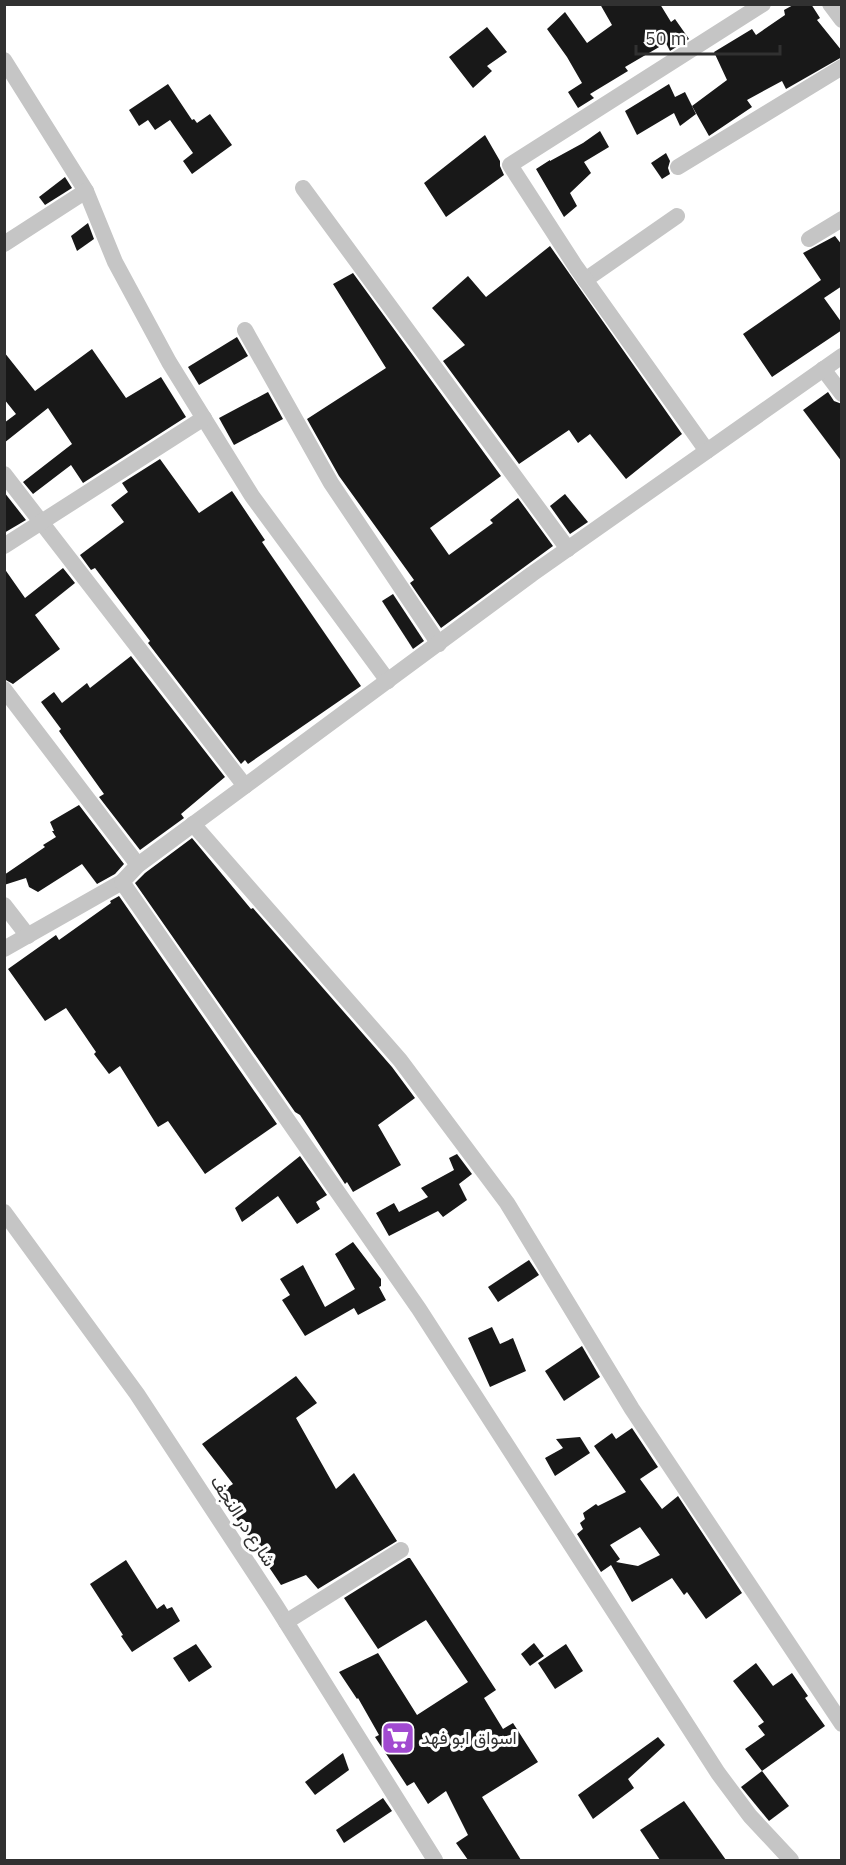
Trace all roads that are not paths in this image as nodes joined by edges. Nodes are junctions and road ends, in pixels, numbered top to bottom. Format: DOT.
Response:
graph roads {
  1 [pos="764,4"];
  2 [pos="830,4"];
  3 [pos="842,20"];
  4 [pos="4,60"];
  5 [pos="842,67"];
  6 [pos="678,166"];
  7 [pos="303,188"];
  8 [pos="86,190"];
  9 [pos="677,216"];
  10 [pos="842,219"];
  11 [pos="809,239"];
  12 [pos="4,244"];
  13 [pos="585,280"];
  14 [pos="245,330"];
  15 [pos="842,356"];
  16 [pos="823,369"];
  17 [pos="842,394"];
  18 [pos="204,418"];
  19 [pos="707,451"];
  20 [pos="4,474"];
  21 [pos="41,521"];
  22 [pos="4,546"];
  23 [pos="568,549"];
  24 [pos="439,644"];
  25 [pos="388,681"];
  26 [pos="4,689"];
  27 [pos="245,786"];
  28 [pos="194,824"];
  29 [pos="138,865"];
  30 [pos="122,882"];
  31 [pos="4,904"];
  32 [pos="28,936"];
  33 [pos="4,949"];
  34 [pos="4,1212"];
  35 [pos="401,1550"];
  36 [pos="286,1623"];
  37 [pos="842,1724"];
  38 [pos="435,1860"];
  39 [pos="791,1860"];
  1 -- 13 [label="street"];
  2 -- 3 [label="street"];
  4 -- 8 [label="street"];
  5 -- 6 [label="street"];
  7 -- 23 [label="street"];
  8 -- 12 [label="street"];
  8 -- 18 [label="street"];
  9 -- 13 [label="street"];
  10 -- 11 [label="street"];
  13 -- 19 [label="street"];
  14 -- 24 [label="street"];
  15 -- 16 [label="street"];
  16 -- 17 [label="street"];
  16 -- 19 [label="street"];
  18 -- 21 [label="street"];
  18 -- 25 [label="street"];
  19 -- 23 [label="street"];
  20 -- 21 [label="street"];
  21 -- 22 [label="street"];
  21 -- 27 [label="street"];
  23 -- 24 [label="street"];
  24 -- 25 [label="street"];
  25 -- 27 [label="street"];
  26 -- 29 [label="street"];
  27 -- 28 [label="street"];
  28 -- 29 [label="street"];
  28 -- 37 [label="street"];
  29 -- 30 [label="street"];
  30 -- 32 [label="street"];
  30 -- 39 [label="street"];
  31 -- 32 [label="street"];
  32 -- 33 [label="street"];
  34 -- 36 [label="street, شارع در النجف"];
  35 -- 36 [label="street"];
  36 -- 38 [label="street, شارع در النجف"];
}
